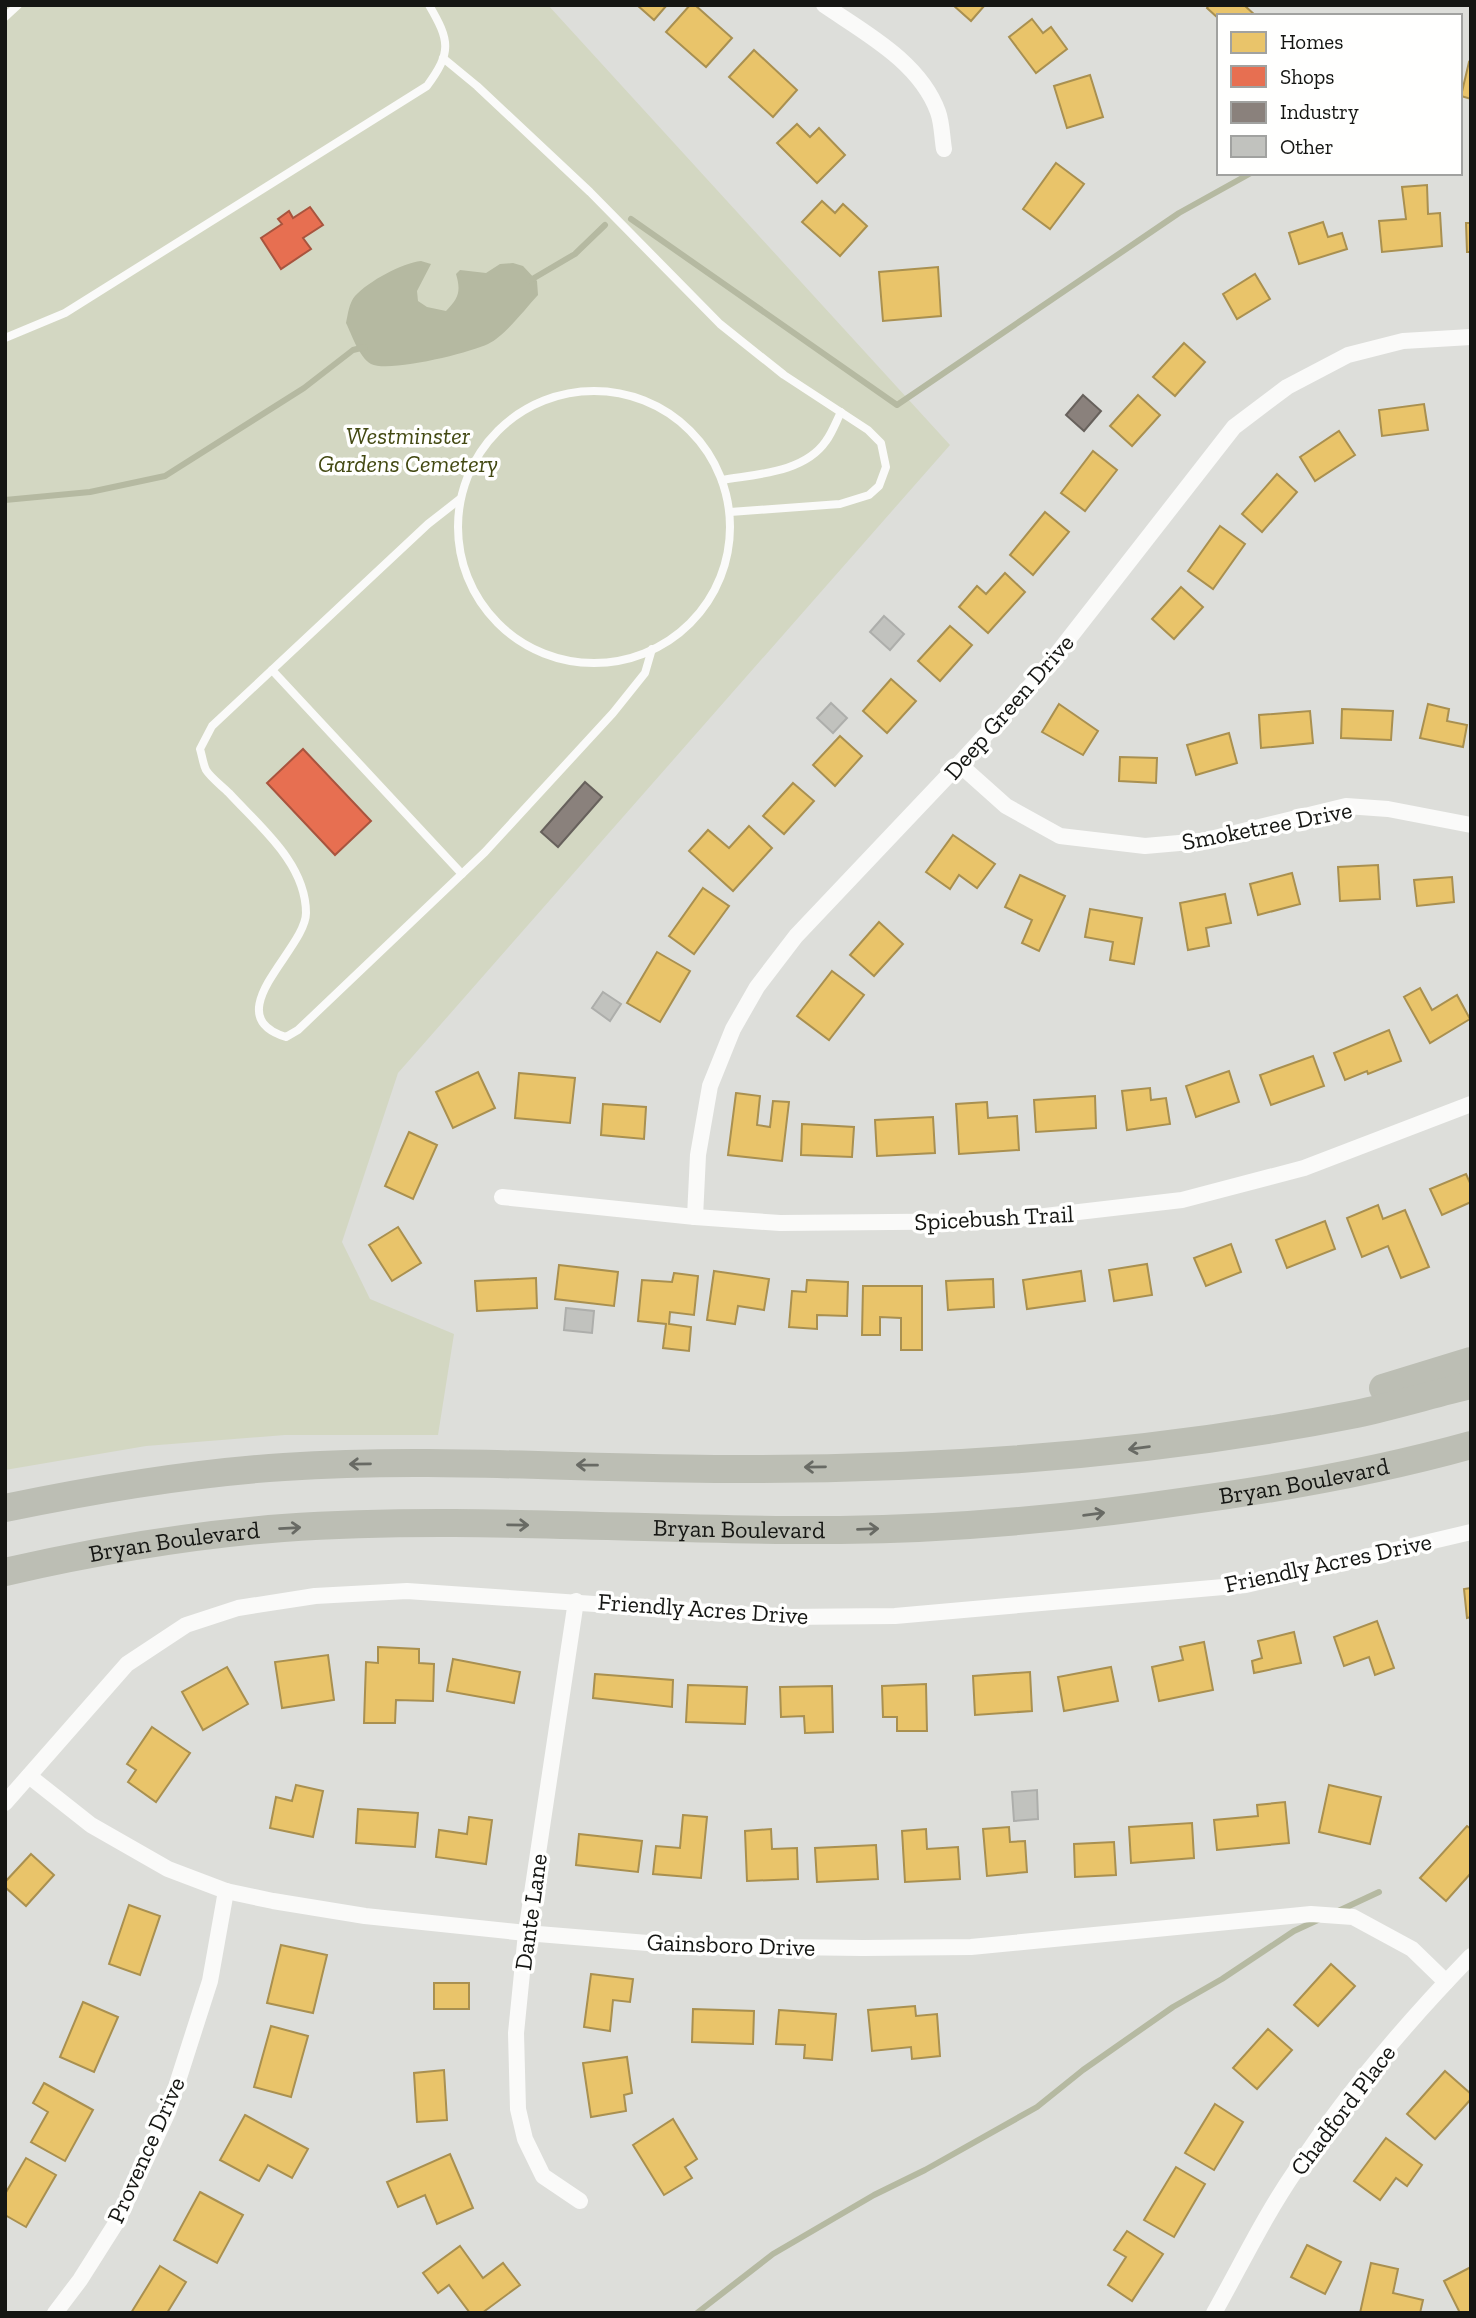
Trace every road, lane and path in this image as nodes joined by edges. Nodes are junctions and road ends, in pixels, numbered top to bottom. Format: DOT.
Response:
graph roads {
  1 [pos="18,5"];
  2 [pos="429,5"];
  3 [pos="824,5"];
  4 [pos="5,17"];
  5 [pos="443,58"];
  6 [pos="944,149"];
  7 [pos="1471,337"];
  8 [pos="5,338"];
  9 [pos="841,412"];
  10 [pos="722,480"];
  11 [pos="460,499"];
  12 [pos="730,512"];
  13 [pos="652,649"];
  14 [pos="272,670"];
  15 [pos="959,764"];
  16 [pos="1471,825"];
  17 [pos="462,874"];
  18 [pos="1471,1104"];
  19 [pos="502,1197"];
  20 [pos="695,1217"];
  21 [pos="1471,1361"];
  22 [pos="1471,1385"];
  23 [pos="1176,1443"];
  24 [pos="1471,1445"];
  25 [pos="5,1508"];
  26 [pos="1471,1532"];
  27 [pos="5,1572"];
  28 [pos="576,1601"];
  29 [pos="29,1776"];
  30 [pos="5,1803"];
  31 [pos="226,1891"];
  32 [pos="526,1933"];
  33 [pos="1471,1956"];
  34 [pos="1446,1982"];
  35 [pos="580,2201"];
  36 [pos="55,2313"];
  37 [pos="1214,2313"];
  1 -- 4 [label="lane"];
  2 -- 5 [label="lane"];
  3 -- 6 [label="street"];
  5 -- 8 [label="lane"];
  5 -- 9 [label="lane"];
  7 -- 15 [label="street, Deep Green Drive"];
  9 -- 10 [label="lane"];
  9 -- 12 [label="lane"];
  10 -- 11 [label="lane"];
  10 -- 12 [label="lane"];
  11 -- 13 [label="lane"];
  11 -- 14 [label="lane"];
  12 -- 13 [label="lane"];
  13 -- 17 [label="lane"];
  14 -- 17 [label="lane"];
  14 -- 17 [label="lane"];
  15 -- 16 [label="street, Smoketree Drive"];
  15 -- 20 [label="street, Deep Green Drive"];
  18 -- 20 [label="street, Spicebush Trail"];
  19 -- 20 [label="street, Spicebush Trail"];
  21 -- 23 [label="highway"];
  22 -- 23 [label="highway"];
  23 -- 25 [label="highway, one-way"];
  27 -- 24 [label="highway, Bryan Boulevard, one-way"];
  26 -- 28 [label="street, Friendly Acres Drive"];
  28 -- 29 [label="street, Friendly Acres Drive"];
  28 -- 32 [label="street, Dante Lane"];
  29 -- 30 [label="street, Friendly Acres Drive"];
  29 -- 31 [label="street, Gainsboro Drive"];
  31 -- 32 [label="street, Gainsboro Drive"];
  31 -- 36 [label="street, Provence Drive"];
  32 -- 34 [label="street, Gainsboro Drive"];
  32 -- 35 [label="street, Dante Lane"];
  33 -- 34 [label="street, Chadford Place"];
  34 -- 37 [label="street, Chadford Place"];
}
